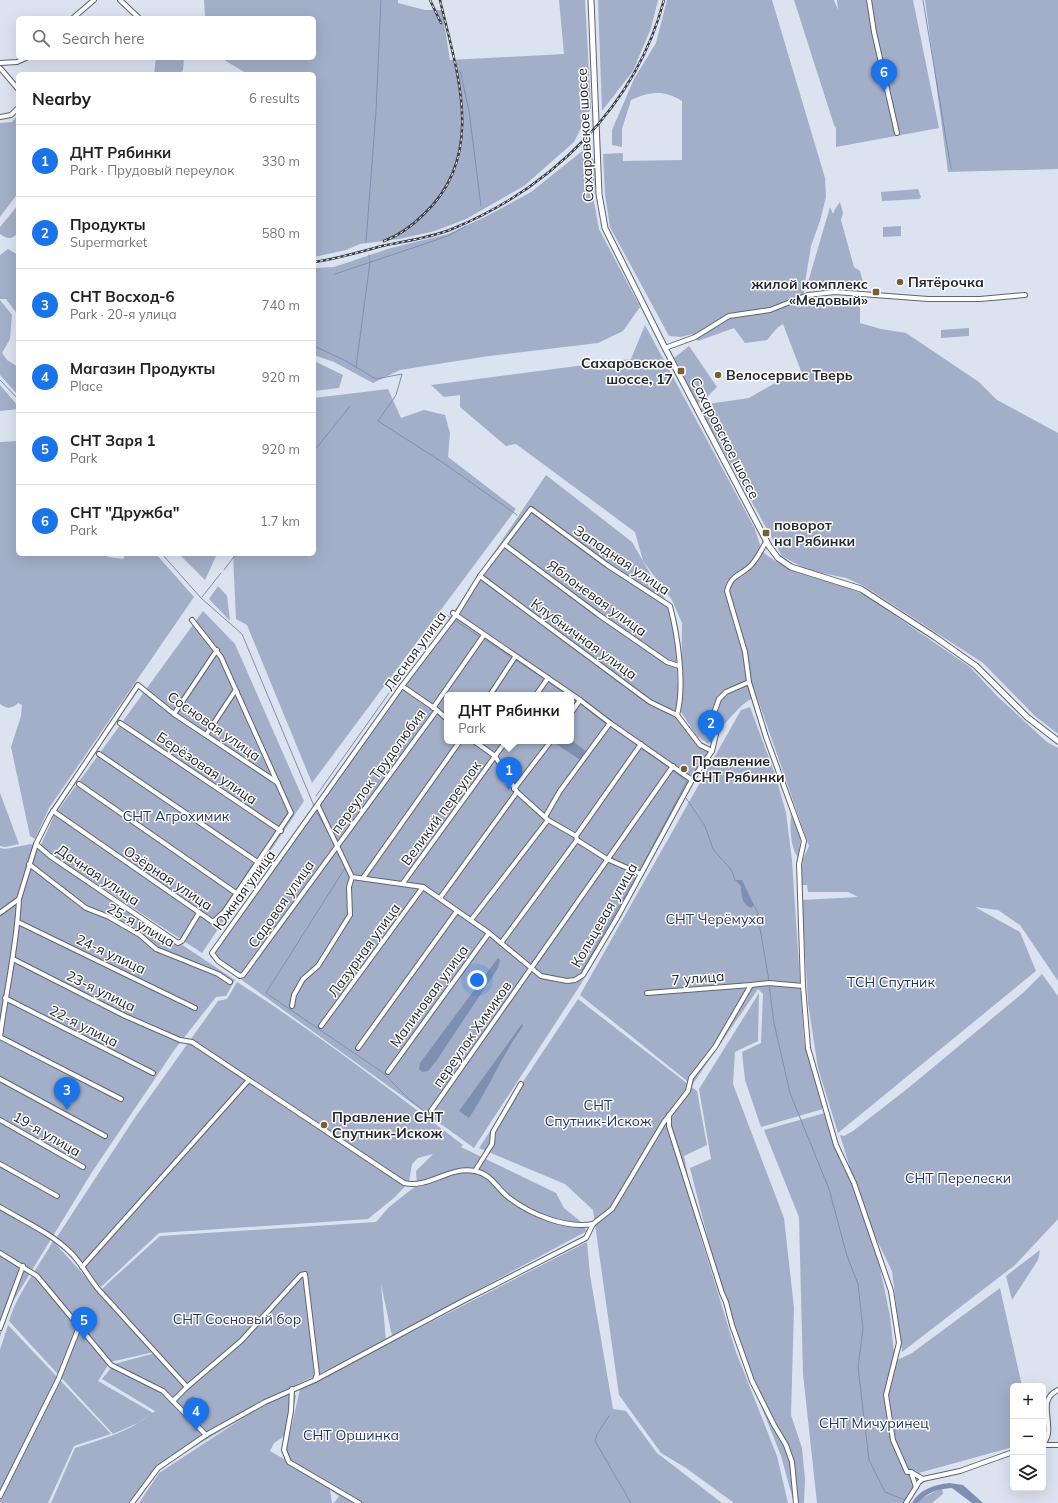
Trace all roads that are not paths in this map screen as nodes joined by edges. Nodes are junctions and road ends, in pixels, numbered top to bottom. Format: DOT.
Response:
graph roads {
  1 [pos="94,0"];
  2 [pos="120,0"];
  3 [pos="591,0"];
  4 [pos="869,0"];
  5 [pos="75,16"];
  6 [pos="137,16"];
  7 [pos="22,60"];
  8 [pos="0,63"];
  9 [pos="0,68"];
  10 [pos="16,87"];
  11 [pos="16,110"];
  12 [pos="0,117"];
  13 [pos="896,133"];
  14 [pos="1024,295"];
  15 [pos="665,348"];
  16 [pos="531,509"];
  17 [pos="766,542"];
  18 [pos="505,545"];
  19 [pos="480,576"];
  20 [pos="454,614"];
  21 [pos="192,620"];
  22 [pos="484,635"];
  23 [pos="217,650"];
  24 [pos="515,657"];
  25 [pos="679,666"];
  26 [pos="548,678"];
  27 [pos="749,682"];
  28 [pos="402,686"];
  29 [pos="237,692"];
  30 [pos="446,692"];
  31 [pos="492,692"];
  32 [pos="538,692"];
  33 [pos="568,692"];
  34 [pos="444,695"];
  35 [pos="574,696"];
  36 [pos="580,700"];
  37 [pos="435,709"];
  38 [pos="574,709"];
  39 [pos="174,714"];
  40 [pos="677,715"];
  41 [pos="444,716"];
  42 [pos="120,723"];
  43 [pos="610,723"];
  44 [pos="206,735"];
  45 [pos="1058,742"];
  46 [pos="458,744"];
  47 [pos="478,744"];
  48 [pos="504,744"];
  49 [pos="549,744"];
  50 [pos="641,744"];
  51 [pos="712,751"];
  52 [pos="99,754"];
  53 [pos="495,756"];
  54 [pos="673,766"];
  55 [pos="692,780"];
  56 [pos="79,784"];
  57 [pos="279,784"];
  58 [pos="516,791"];
  59 [pos="318,806"];
  60 [pos="53,811"];
  61 [pos="546,818"];
  62 [pos="281,831"];
  63 [pos="576,838"];
  64 [pos="36,844"];
  65 [pos="337,845"];
  66 [pos="607,860"];
  67 [pos="259,863"];
  68 [pos="29,864"];
  69 [pos="641,874"];
  70 [pos="352,877"];
  71 [pos="363,878"];
  72 [pos="403,883"];
  73 [pos="423,887"];
  74 [pos="236,893"];
  75 [pos="440,898"];
  76 [pos="19,899"];
  77 [pos="457,911"];
  78 [pos="0,913"];
  79 [pos="199,913"];
  80 [pos="471,920"];
  81 [pos="18,922"];
  82 [pos="489,933"];
  83 [pos="502,943"];
  84 [pos="13,959"];
  85 [pos="531,969"];
  86 [pos="243,975"];
  87 [pos="230,982"];
  88 [pos="751,985"];
  89 [pos="803,986"];
  90 [pos="647,993"];
  91 [pos="5,998"];
  92 [pos="292,1006"];
  93 [pos="195,1008"];
  94 [pos="321,1026"];
  95 [pos="0,1037"];
  96 [pos="358,1048"];
  97 [pos="388,1072"];
  98 [pos="153,1073"];
  99 [pos="0,1079"];
  100 [pos="248,1081"];
  101 [pos="521,1084"];
  102 [pos="121,1099"];
  103 [pos="431,1111"];
  104 [pos="669,1114"];
  105 [pos="0,1120"];
  106 [pos="105,1136"];
  107 [pos="0,1164"];
  108 [pos="83,1168"];
  109 [pos="475,1171"];
  110 [pos="57,1196"];
  111 [pos="0,1207"];
  112 [pos="593,1224"];
  113 [pos="0,1253"];
  114 [pos="23,1266"];
  115 [pos="82,1267"];
  116 [pos="79,1327"];
  117 [pos="0,1328"];
  118 [pos="315,1380"];
  119 [pos="187,1387"];
  120 [pos="292,1389"];
  121 [pos="1058,1390"];
  122 [pos="173,1401"];
  123 [pos="206,1435"];
  124 [pos="1046,1439"];
  125 [pos="1058,1444"];
  126 [pos="1046,1445"];
  127 [pos="1010,1453"];
  128 [pos="911,1472"];
  129 [pos="923,1479"];
  130 [pos="916,1487"];
  131 [pos="0,1496"];
  132 [pos="132,1503"];
  133 [pos="359,1503"];
  134 [pos="796,1503"];
  135 [pos="906,1503"];
  1 -- 5 [label="street"];
  2 -- 6 [label="street"];
  3 -- 15 [label="main road, Сахаровское шоссе"];
  4 -- 13 [label="street"];
  7 -- 8 [label="street"];
  9 -- 10 [label="street"];
  11 -- 12 [label="street"];
  14 -- 15 [label="street"];
  15 -- 17 [label="main road, Сахаровское шоссе"];
  16 -- 18 [label="street, Лесная улица"];
  16 -- 25 [label="street, Западная улица"];
  17 -- 27 [label="street"];
  17 -- 45 [label="main road, Сахаровское шоссе"];
  18 -- 19 [label="street, Лесная улица"];
  18 -- 25 [label="street, Яблоневая улица"];
  19 -- 20 [label="street, Лесная улица"];
  19 -- 40 [label="street, Клубничная улица"];
  20 -- 22 [label="street"];
  20 -- 28 [label="street, Лесная улица"];
  21 -- 23 [label="street"];
  22 -- 24 [label="street"];
  22 -- 30 [label="street, переулок Трудолюбия"];
  23 -- 29 [label="street"];
  23 -- 39 [label="street"];
  24 -- 26 [label="street"];
  24 -- 31 [label="street"];
  25 -- 40 [label="street, Западная улица"];
  26 -- 32 [label="street"];
  26 -- 33 [label="street"];
  27 -- 51 [label="street, Кольцевая улица"];
  27 -- 89 [label="street"];
  28 -- 37 [label="street"];
  28 -- 59 [label="street, Лесная улица"];
  29 -- 44 [label="street"];
  29 -- 57 [label="street"];
  34 -- 37 [label="street, переулок Трудолюбия"];
  35 -- 36 [label="street"];
  36 -- 38 [label="street"];
  36 -- 43 [label="street"];
  37 -- 41 [label="street"];
  37 -- 65 [label="street, переулок Трудолюбия"];
  39 -- 44 [label="street, Сосновая улица"];
  39 -- 60 [label="street, Сосновая улица"];
  40 -- 51 [label="street"];
  42 -- 62 [label="street, Берёзовая улица"];
  43 -- 50 [label="street"];
  43 -- 61 [label="street"];
  44 -- 57 [label="street, Сосновая улица"];
  46 -- 71 [label="street"];
  47 -- 53 [label="street"];
  48 -- 53 [label="street, Великий переулок"];
  49 -- 58 [label="street"];
  50 -- 54 [label="street"];
  50 -- 63 [label="street"];
  51 -- 55 [label="street, Кольцевая улица"];
  52 -- 67 [label="street"];
  53 -- 58 [label="street"];
  53 -- 72 [label="street, Великий переулок"];
  54 -- 55 [label="street"];
  54 -- 66 [label="street, переулок Химиков"];
  55 -- 69 [label="street, Кольцевая улица"];
  56 -- 74 [label="street"];
  57 -- 62 [label="street, Озёрная улица"];
  58 -- 61 [label="street"];
  58 -- 75 [label="street"];
  59 -- 65 [label="street"];
  59 -- 86 [label="street, Южная улица"];
  60 -- 64 [label="street"];
  60 -- 79 [label="street, Озёрная улица"];
  61 -- 63 [label="street"];
  61 -- 80 [label="street"];
  62 -- 67 [label="street, Озёрная улица"];
  63 -- 66 [label="street"];
  63 -- 83 [label="street"];
  64 -- 68 [label="street"];
  64 -- 79 [label="street, Дачная улица"];
  65 -- 70 [label="street"];
  65 -- 86 [label="street, Садовая улица"];
  66 -- 69 [label="street"];
  66 -- 85 [label="street, переулок Химиков"];
  67 -- 74 [label="street, Озёрная улица"];
  68 -- 76 [label="street"];
  68 -- 87 [label="street, 25-я улица"];
  69 -- 85 [label="street, Кольцевая улица"];
  70 -- 71 [label="street, Кольцевая улица"];
  70 -- 92 [label="street"];
  71 -- 72 [label="street, Кольцевая улица"];
  72 -- 73 [label="street, Кольцевая улица"];
  73 -- 75 [label="street, Кольцевая улица"];
  73 -- 94 [label="street, Лазурная улица"];
  74 -- 79 [label="street, Озёрная улица"];
  75 -- 77 [label="street, Кольцевая улица"];
  76 -- 78 [label="street"];
  76 -- 81 [label="street"];
  77 -- 80 [label="street, Кольцевая улица"];
  77 -- 96 [label="street"];
  80 -- 82 [label="street, Кольцевая улица"];
  81 -- 84 [label="street"];
  81 -- 93 [label="street, 24-я улица"];
  82 -- 83 [label="street, Кольцевая улица"];
  82 -- 97 [label="street, Малиновая улица"];
  83 -- 85 [label="street, Кольцевая улица"];
  84 -- 91 [label="street"];
  84 -- 100 [label="street, 23-я улица"];
  85 -- 103 [label="street, переулок Химиков"];
  88 -- 89 [label="street, 7 улица"];
  88 -- 90 [label="street, 7 улица"];
  88 -- 104 [label="street"];
  89 -- 128 [label="street"];
  91 -- 95 [label="street"];
  91 -- 98 [label="street, 22-я улица"];
  95 -- 102 [label="street"];
  99 -- 106 [label="street"];
  100 -- 109 [label="street, 23-я улица"];
  100 -- 115 [label="street"];
  101 -- 109 [label="street"];
  104 -- 112 [label="street"];
  104 -- 134 [label="street"];
  105 -- 108 [label="street, 19-я улица"];
  107 -- 110 [label="street"];
  109 -- 112 [label="street"];
  111 -- 115 [label="street"];
  112 -- 118 [label="street"];
  113 -- 114 [label="street"];
  114 -- 116 [label="street"];
  114 -- 117 [label="street"];
  115 -- 119 [label="street"];
  116 -- 122 [label="street"];
  116 -- 131 [label="street"];
  118 -- 119 [label="street"];
  118 -- 120 [label="street"];
  119 -- 122 [label="street"];
  120 -- 123 [label="street"];
  120 -- 133 [label="street"];
  121 -- 124 [label="street"];
  122 -- 123 [label="street"];
  123 -- 132 [label="street"];
  125 -- 126 [label="street"];
  127 -- 129 [label="street"];
  128 -- 129 [label="street"];
  128 -- 130 [label="street"];
  129 -- 130 [label="street"];
  130 -- 135 [label="street"];
}
